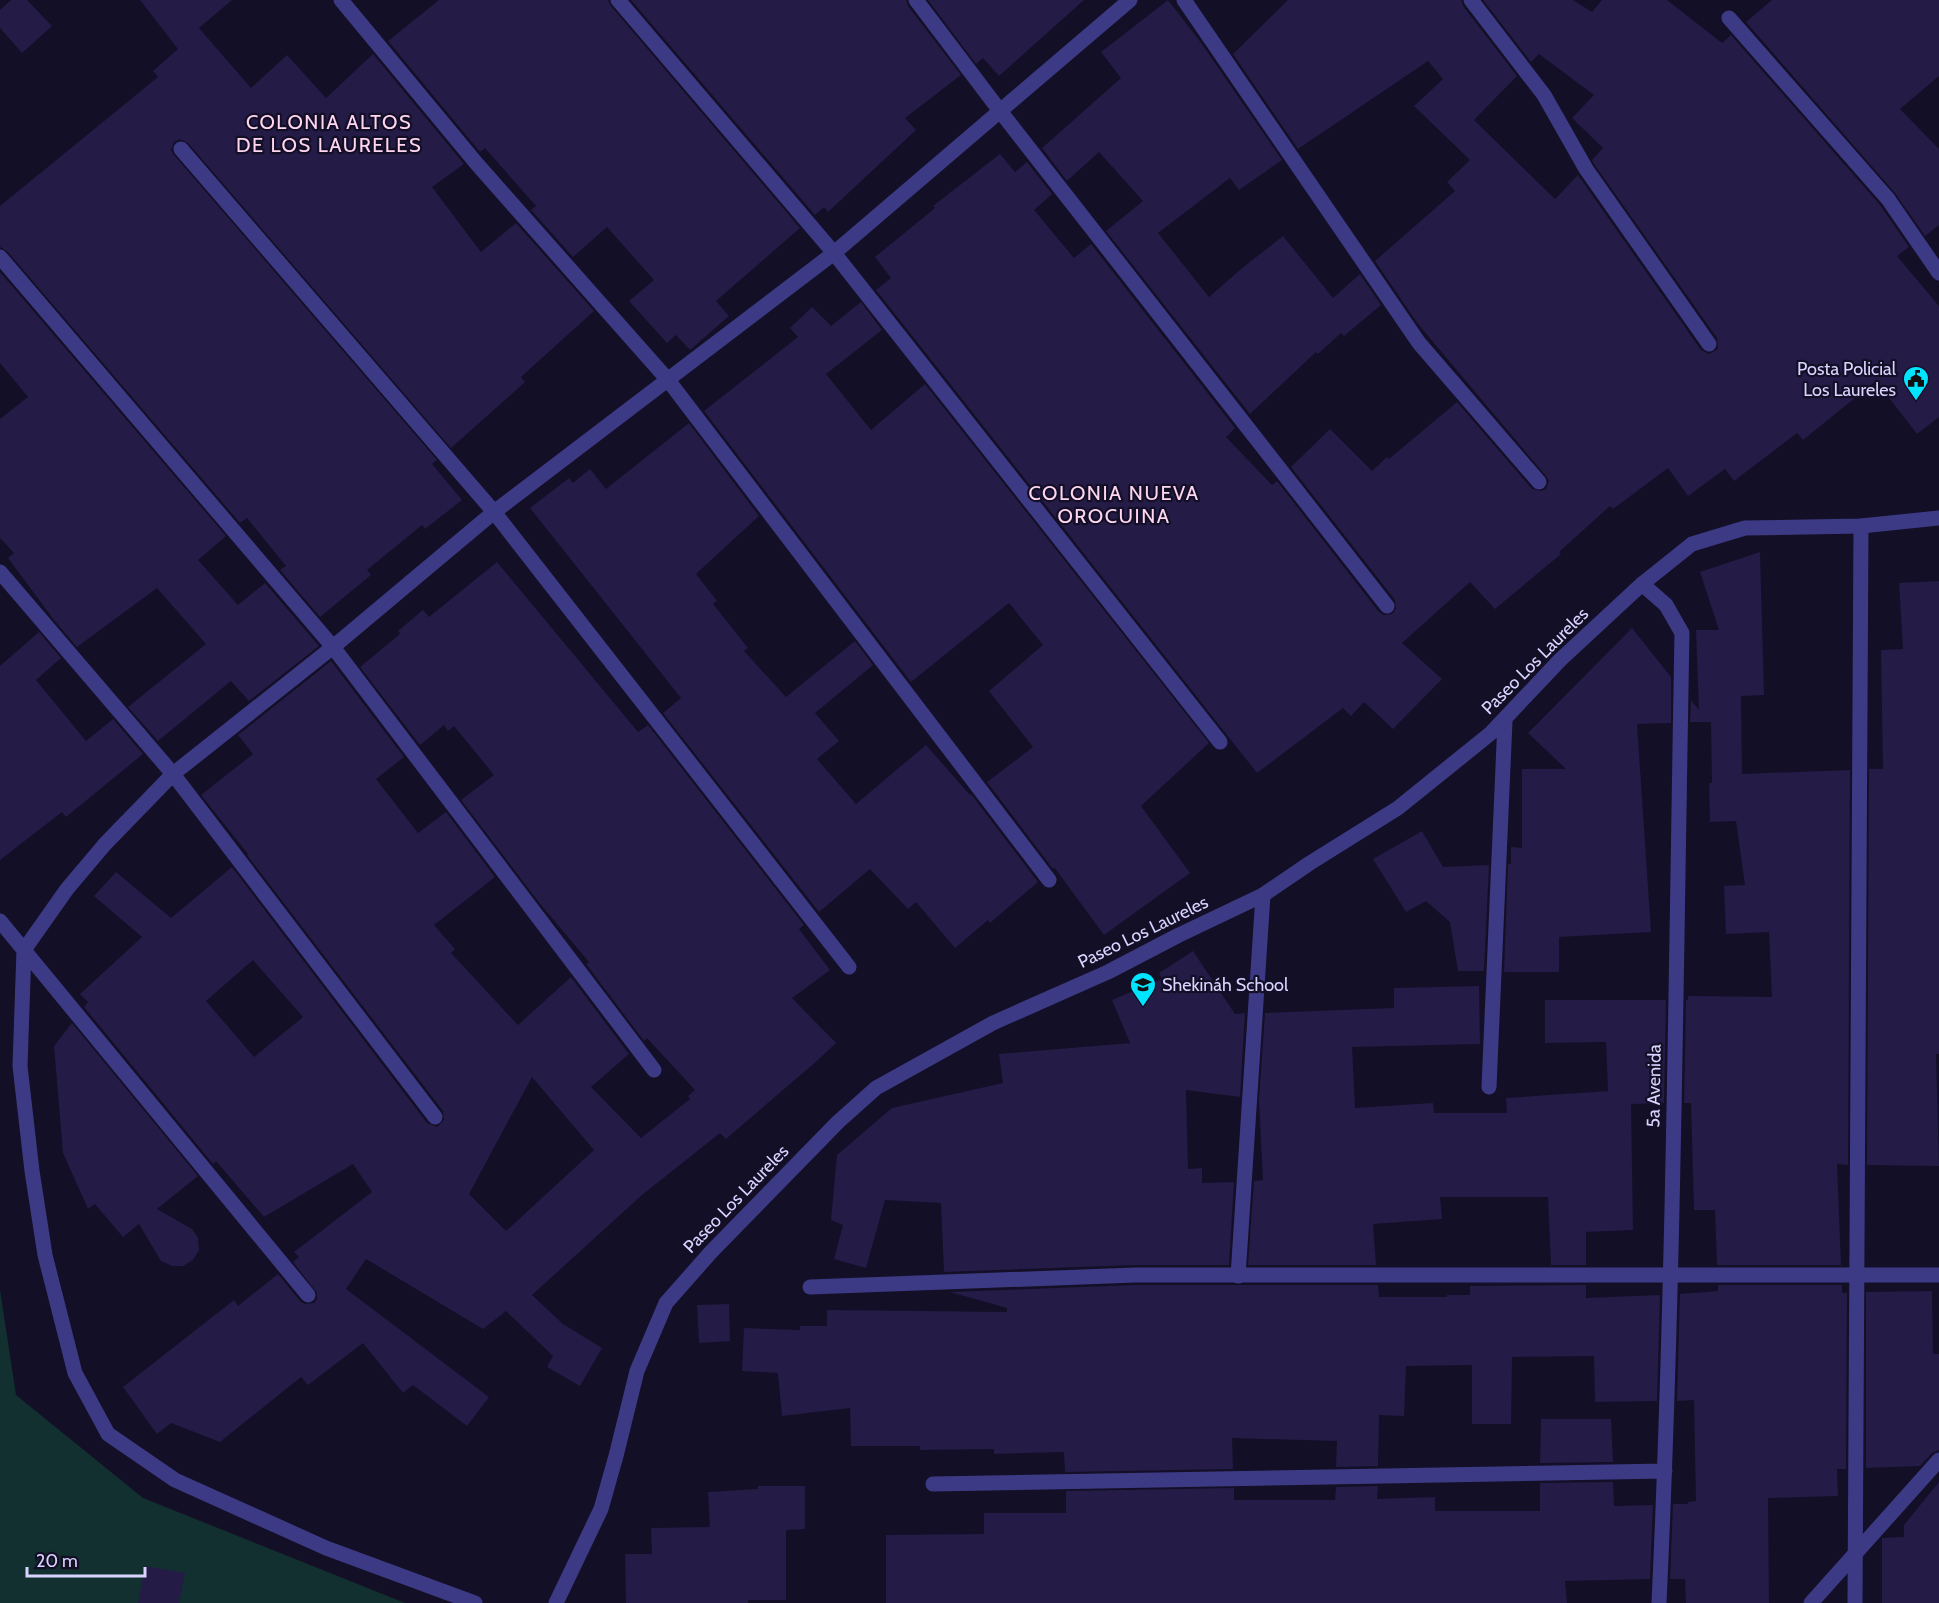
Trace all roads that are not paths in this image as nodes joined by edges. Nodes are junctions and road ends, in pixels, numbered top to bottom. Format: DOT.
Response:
graph roads {
  1 [pos="341,0"];
  2 [pos="618,0"];
  3 [pos="916,0"];
  4 [pos="1130,0"];
  5 [pos="1184,0"];
  6 [pos="1471,0"];
  7 [pos="1729,18"];
  8 [pos="1000,111"];
  9 [pos="181,149"];
  10 [pos="834,253"];
  11 [pos="0,257"];
  12 [pos="1939,273"];
  13 [pos="1709,344"];
  14 [pos="668,380"];
  15 [pos="1539,483"];
  16 [pos="494,512"];
  17 [pos="1939,518"];
  18 [pos="1861,526"];
  19 [pos="0,572"];
  20 [pos="1642,584"];
  21 [pos="1387,606"];
  22 [pos="333,646"];
  23 [pos="1505,721"];
  24 [pos="1220,742"];
  25 [pos="172,774"];
  26 [pos="1049,880"];
  27 [pos="1263,895"];
  28 [pos="0,921"];
  29 [pos="24,950"];
  30 [pos="849,967"];
  31 [pos="654,1070"];
  32 [pos="1489,1087"];
  33 [pos="435,1117"];
  34 [pos="1858,1274"];
  35 [pos="1939,1275"];
  36 [pos="1238,1276"];
  37 [pos="1670,1276"];
  38 [pos="810,1287"];
  39 [pos="308,1295"];
  40 [pos="1939,1460"];
  41 [pos="1665,1471"];
  42 [pos="933,1484"];
  43 [pos="1856,1553"];
  44 [pos="475,1603"];
  45 [pos="556,1603"];
  46 [pos="1659,1603"];
  47 [pos="1811,1603"];
  48 [pos="1856,1603"];
  1 -- 14 [label="street"];
  2 -- 10 [label="street"];
  3 -- 8 [label="street"];
  4 -- 8 [label="street"];
  5 -- 15 [label="street"];
  6 -- 13 [label="street"];
  7 -- 12 [label="street"];
  8 -- 10 [label="street"];
  8 -- 21 [label="street"];
  9 -- 16 [label="street"];
  10 -- 14 [label="street"];
  10 -- 24 [label="street"];
  11 -- 22 [label="street"];
  14 -- 16 [label="street"];
  14 -- 26 [label="street"];
  16 -- 22 [label="street"];
  16 -- 30 [label="street"];
  17 -- 18 [label="street, Paseo Los Laureles"];
  18 -- 20 [label="street, Paseo Los Laureles"];
  18 -- 34 [label="street"];
  19 -- 25 [label="street"];
  20 -- 23 [label="street, Paseo Los Laureles"];
  20 -- 37 [label="street, 5a Avenida"];
  22 -- 25 [label="street"];
  22 -- 31 [label="street"];
  23 -- 27 [label="street, Paseo Los Laureles"];
  23 -- 32 [label="street"];
  25 -- 29 [label="street"];
  25 -- 33 [label="street"];
  27 -- 36 [label="street"];
  27 -- 45 [label="street, Paseo Los Laureles"];
  28 -- 29 [label="street"];
  29 -- 39 [label="street"];
  29 -- 44 [label="street"];
  34 -- 35 [label="street"];
  34 -- 37 [label="street"];
  34 -- 43 [label="street"];
  36 -- 37 [label="street"];
  36 -- 38 [label="street"];
  37 -- 41 [label="street, 5a Avenida"];
  40 -- 43 [label="street"];
  41 -- 42 [label="street"];
  41 -- 46 [label="street, 5a Avenida"];
  43 -- 47 [label="street"];
  43 -- 48 [label="street"];
}
